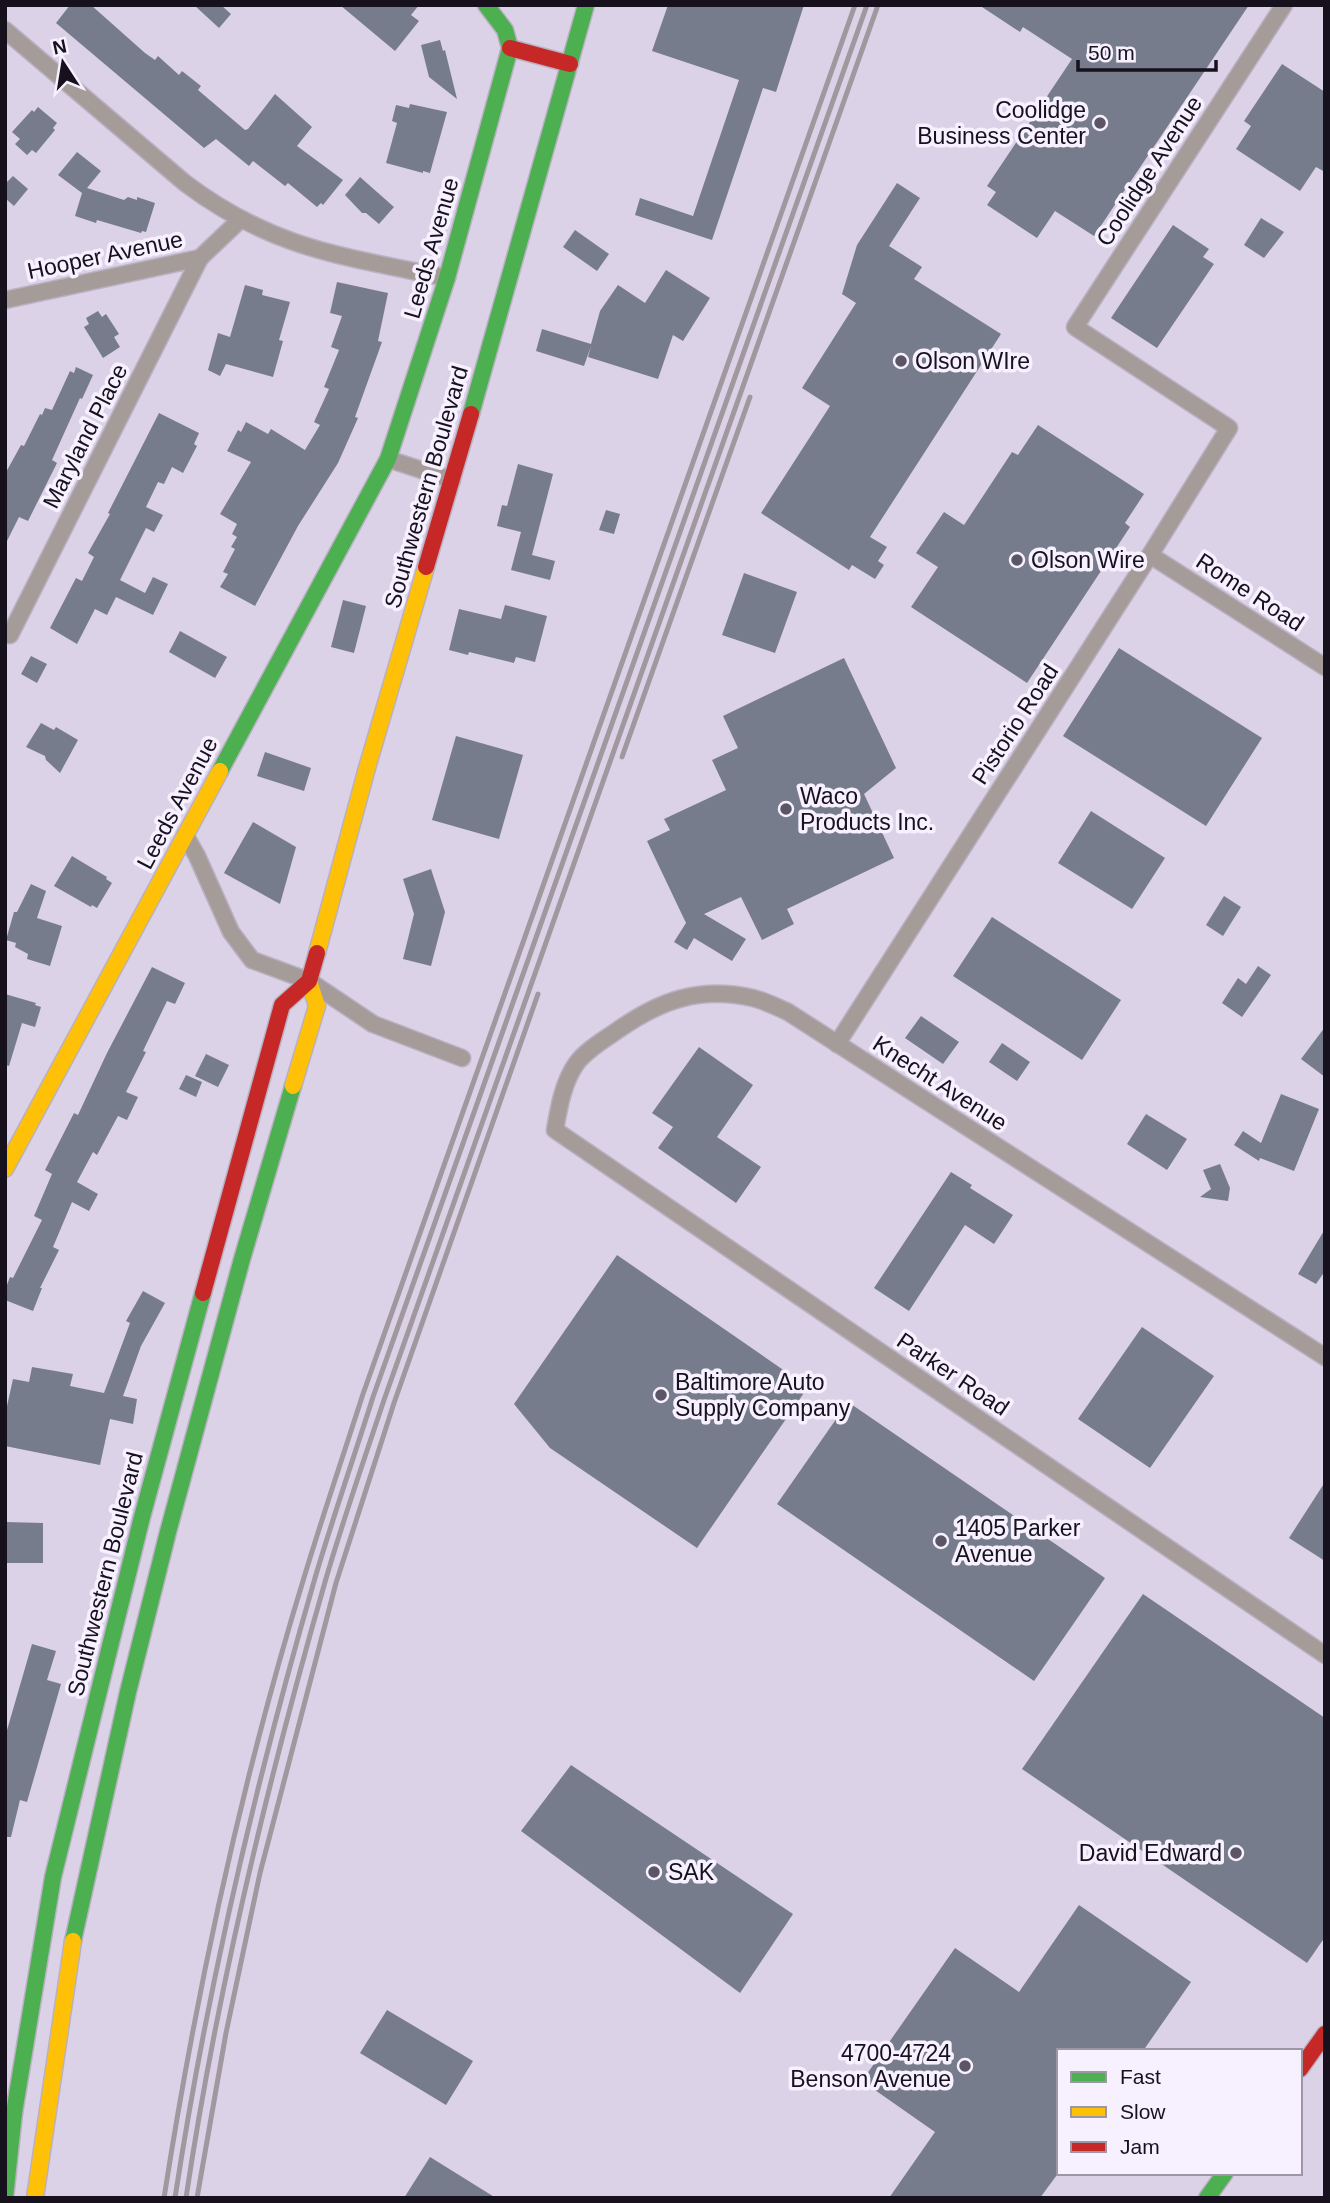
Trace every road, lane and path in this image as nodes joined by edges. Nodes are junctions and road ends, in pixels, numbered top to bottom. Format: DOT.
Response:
graph roads {
  1 [pos="486,5"];
  2 [pos="586,5"];
  3 [pos="1284,5"];
  4 [pos="5,30"];
  5 [pos="510,48"];
  6 [pos="570,64"];
  7 [pos="241,219"];
  8 [pos="200,258"];
  9 [pos="447,278"];
  10 [pos="5,300"];
  11 [pos="1229,428"];
  12 [pos="388,459"];
  13 [pos="452,480"];
  14 [pos="1150,555"];
  15 [pos="10,635"];
  16 [pos="1325,667"];
  17 [pos="185,835"];
  18 [pos="309,981"];
  19 [pos="837,1044"];
  20 [pos="462,1058"];
  21 [pos="555,1130"];
  22 [pos="5,1169"];
  23 [pos="1325,1357"];
  24 [pos="1325,1655"];
  25 [pos="1325,2034"];
  26 [pos="1302,2066"];
  27 [pos="14,2113"];
  28 [pos="5,2151"];
  29 [pos="1224,2175"];
  30 [pos="5,2198"];
  31 [pos="35,2198"];
  32 [pos="1208,2198"];
  1 -- 5 [label="main road"];
  2 -- 6 [label="main road, Southwestern Boulevard"];
  3 -- 11 [label="street, Coolidge Avenue"];
  4 -- 7 [label="street"];
  5 -- 6 [label="main road"];
  5 -- 9 [label="main road, Leeds Avenue"];
  6 -- 13 [label="main road, Southwestern Boulevard"];
  7 -- 8 [label="street, Hooper Avenue"];
  7 -- 9 [label="street"];
  8 -- 10 [label="street, Hooper Avenue"];
  8 -- 15 [label="street, Maryland Place"];
  9 -- 12 [label="main road, Leeds Avenue"];
  11 -- 14 [label="street, Pistorio Road"];
  12 -- 13 [label="street"];
  12 -- 17 [label="main road, Leeds Avenue"];
  13 -- 18 [label="main road, Southwestern Boulevard"];
  14 -- 16 [label="street, Rome Road"];
  14 -- 19 [label="street, Pistorio Road"];
  17 -- 18 [label="street"];
  17 -- 22 [label="main road, Leeds Avenue"];
  18 -- 20 [label="street"];
  18 -- 27 [label="main road, Southwestern Boulevard"];
  18 -- 31 [label="main road, Southwestern Boulevard"];
  19 -- 21 [label="street, Knecht Avenue"];
  19 -- 23 [label="street, Knecht Avenue"];
  21 -- 24 [label="street, Parker Road"];
  25 -- 26 [label="main road"];
  27 -- 28 [label="main road"];
  27 -- 30 [label="main road, Southwestern Boulevard"];
  29 -- 32 [label="main road"];
}
